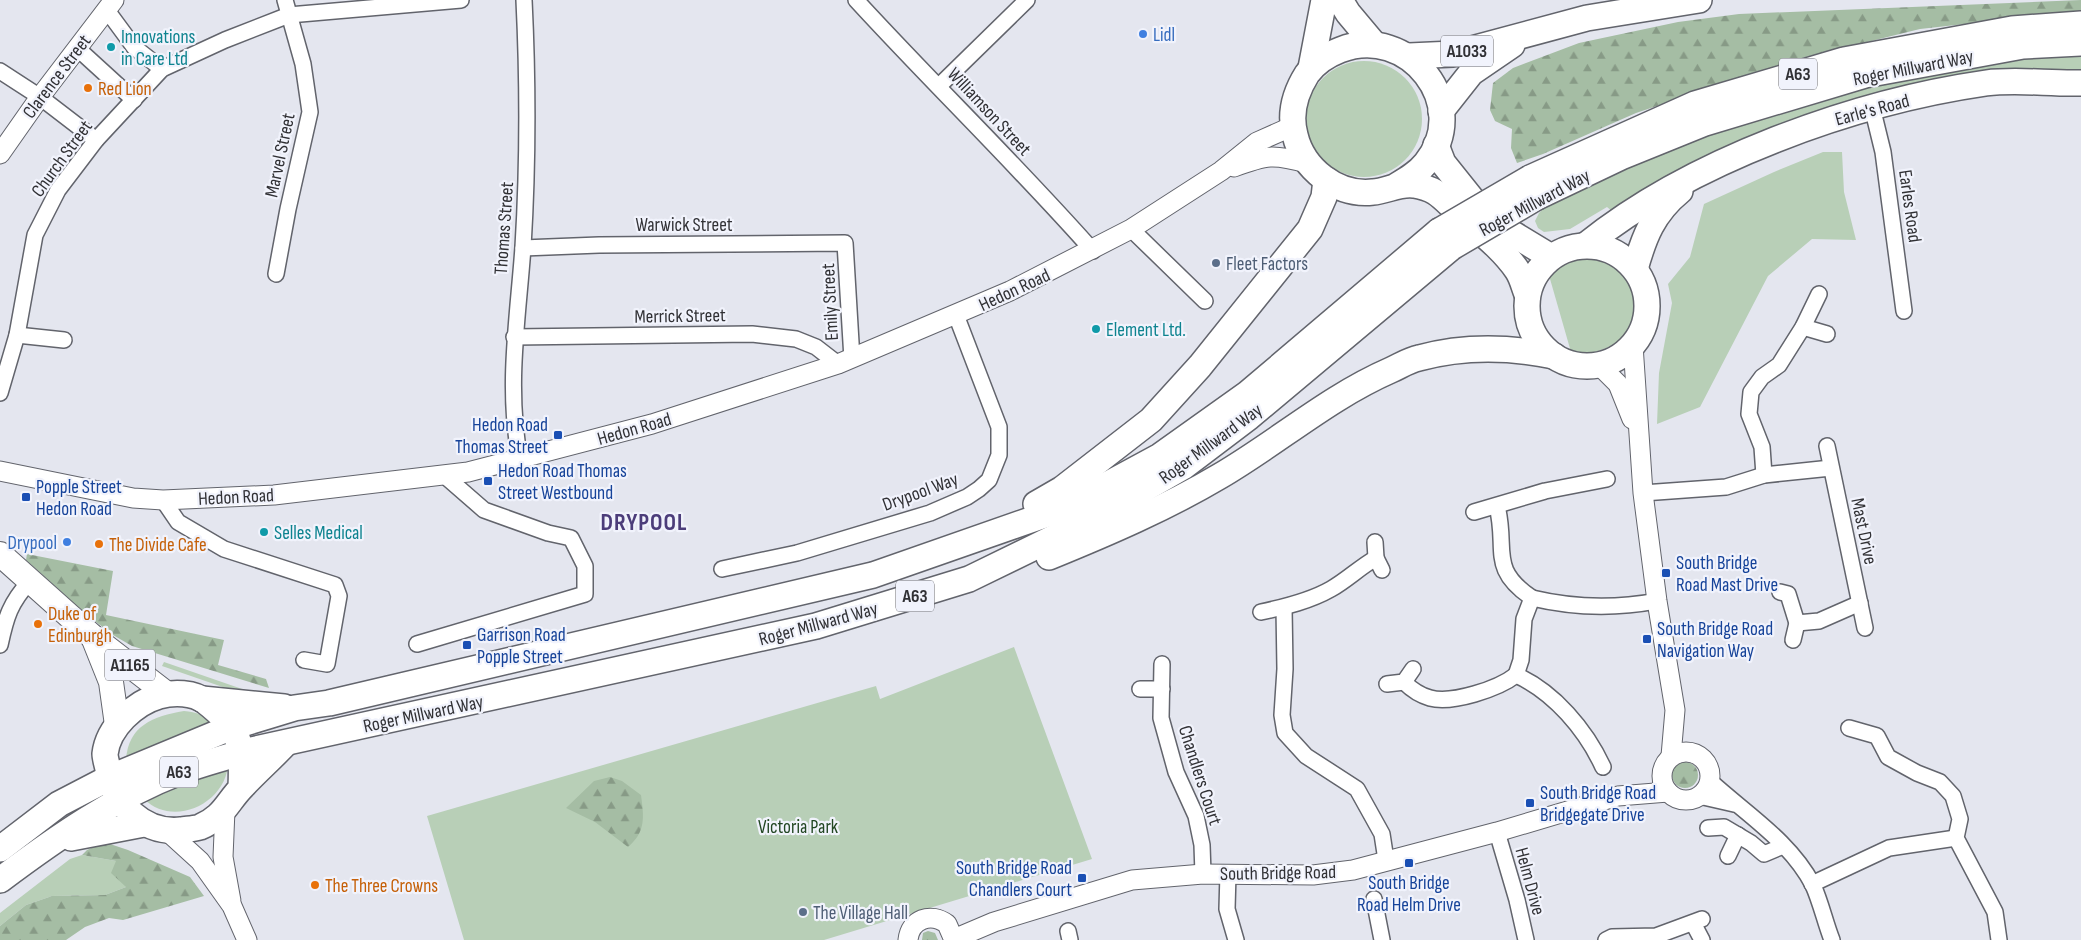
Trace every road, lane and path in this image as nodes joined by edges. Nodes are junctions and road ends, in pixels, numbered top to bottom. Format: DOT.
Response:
graph roads {
  1 [pos="285,0"];
  2 [pos="461,0"];
  3 [pos="524,0"];
  4 [pos="856,0"];
  5 [pos="1324,0"];
  6 [pos="1340,0"];
  7 [pos="1699,0"];
  8 [pos="412,2"];
  9 [pos="1021,2"];
  10 [pos="110,5"];
  11 [pos="289,15"];
  12 [pos="2081,24"];
  13 [pos="1524,37"];
  14 [pos="2081,42"];
  15 [pos="1374,44"];
  16 [pos="77,48"];
  17 [pos="1408,56"];
  18 [pos="1311,68"];
  19 [pos="162,69"];
  20 [pos="0,71"];
  21 [pos="2081,83"];
  22 [pos="2056,84"];
  23 [pos="939,86"];
  24 [pos="40,96"];
  25 [pos="2081,98"];
  26 [pos="134,100"];
  27 [pos="1872,107"];
  28 [pos="1441,111"];
  29 [pos="1292,126"];
  30 [pos="96,140"];
  31 [pos="1436,145"];
  32 [pos="0,154"];
  33 [pos="1308,163"];
  34 [pos="1221,171"];
  35 [pos="1698,176"];
  36 [pos="1326,180"];
  37 [pos="1396,186"];
  38 [pos="1534,188"];
  39 [pos="1131,229"];
  40 [pos="1446,239"];
  41 [pos="845,243"];
  42 [pos="1586,245"];
  43 [pos="522,248"];
  44 [pos="1093,251"];
  45 [pos="1550,258"];
  46 [pos="1635,269"];
  47 [pos="276,274"];
  48 [pos="1527,294"];
  49 [pos="1819,294"];
  50 [pos="1205,301"];
  51 [pos="1904,312"];
  52 [pos="956,315"];
  53 [pos="1803,327"];
  54 [pos="1827,334"];
  55 [pos="18,335"];
  56 [pos="514,337"];
  57 [pos="64,340"];
  58 [pos="1633,345"];
  59 [pos="1554,356"];
  60 [pos="845,361"];
  61 [pos="1598,365"];
  62 [pos="0,393"];
  63 [pos="1638,432"];
  64 [pos="1827,446"];
  65 [pos="520,459"];
  66 [pos="1831,468"];
  67 [pos="0,471"];
  68 [pos="1764,475"];
  69 [pos="445,476"];
  70 [pos="1607,479"];
  71 [pos="1643,493"];
  72 [pos="163,500"];
  73 [pos="1497,506"];
  74 [pos="1474,512"];
  75 [pos="1375,542"];
  76 [pos="964,544"];
  77 [pos="0,554"];
  78 [pos="722,569"];
  79 [pos="30,581"];
  80 [pos="1780,592"];
  81 [pos="1532,598"];
  82 [pos="1657,601"];
  83 [pos="1860,603"];
  84 [pos="1284,608"];
  85 [pos="1261,612"];
  86 [pos="1797,623"];
  87 [pos="816,626"];
  88 [pos="1865,628"];
  89 [pos="93,637"];
  90 [pos="1793,640"];
  91 [pos="417,644"];
  92 [pos="0,645"];
  93 [pos="304,660"];
  94 [pos="1162,664"];
  95 [pos="1413,669"];
  96 [pos="1516,675"];
  97 [pos="1404,682"];
  98 [pos="1387,684"];
  99 [pos="1140,689"];
  100 [pos="1162,689"];
  101 [pos="167,694"];
  102 [pos="202,699"];
  103 [pos="294,708"];
  104 [pos="1675,710"];
  105 [pos="117,725"];
  106 [pos="232,727"];
  107 [pos="1849,728"];
  108 [pos="286,744"];
  109 [pos="242,752"];
  110 [pos="1693,752"];
  111 [pos="1666,764"];
  112 [pos="107,766"];
  113 [pos="1603,768"];
  114 [pos="241,787"];
  115 [pos="1705,789"];
  116 [pos="1668,792"];
  117 [pos="1618,796"];
  118 [pos="119,800"];
  119 [pos="225,810"];
  120 [pos="144,824"];
  121 [pos="1708,828"];
  122 [pos="167,832"];
  123 [pos="1497,832"];
  124 [pos="1738,835"];
  125 [pos="1956,838"];
  126 [pos="49,844"];
  127 [pos="1783,846"];
  128 [pos="0,849"];
  129 [pos="1728,856"];
  130 [pos="1386,860"];
  131 [pos="1228,873"];
  132 [pos="1203,874"];
  133 [pos="0,880"];
  134 [pos="1812,884"];
  135 [pos="1374,899"];
  136 [pos="232,906"];
  137 [pos="952,934"];
  138 [pos="905,938"];
  139 [pos="1644,939"];
  140 [pos="247,940"];
  141 [pos="1236,940"];
  142 [pos="1382,940"];
  143 [pos="1526,940"];
  144 [pos="1606,940"];
  145 [pos="1702,940"];
  146 [pos="1832,940"];
  147 [pos="1999,940"];
  1 -- 11 [label="street, Marvel Street"];
  2 -- 8 [label="street, Church Street"];
  3 -- 43 [label="street, Thomas Street"];
  4 -- 23 [label="street, Williamson Street"];
  5 -- 18 [label="highway, A1033"];
  6 -- 15 [label="highway"];
  7 -- 13 [label="highway, A1033"];
  8 -- 11 [label="street, Church Street"];
  9 -- 23 [label="street"];
  10 -- 16 [label="street, Clarence Street"];
  10 -- 19 [label="street"];
  11 -- 19 [label="street, Church Street"];
  11 -- 47 [label="street, Marvel Street"];
  12 -- 38 [label="highway, Roger Millward Way / A63"];
  13 -- 17 [label="highway, A1033"];
  13 -- 28 [label="highway, A1033"];
  14 -- 38 [label="highway, Roger Millward Way / A63"];
  15 -- 17 [label="highway, A1033"];
  15 -- 18 [label="highway, A1033"];
  16 -- 24 [label="street, Clarence Street"];
  16 -- 26 [label="street"];
  17 -- 28 [label="highway, A1033"];
  18 -- 29 [label="highway, A1033"];
  19 -- 26 [label="street, Church Street"];
  20 -- 24 [label="street"];
  21 -- 22 [label="highway, Earle's Road"];
  22 -- 25 [label="highway, Earle's Road"];
  22 -- 27 [label="highway, Earle's Road"];
  23 -- 44 [label="street, Williamson Street"];
  24 -- 30 [label="street"];
  24 -- 32 [label="street, Clarence Street"];
  26 -- 30 [label="street, Church Street"];
  27 -- 35 [label="highway, Earle's Road"];
  27 -- 51 [label="street, Earles Road"];
  28 -- 31 [label="highway, A1033"];
  29 -- 33 [label="highway, A1033"];
  29 -- 34 [label="street, Hedon Road"];
  30 -- 55 [label="street, Church Street"];
  31 -- 37 [label="highway, A1033"];
  31 -- 45 [label="highway"];
  33 -- 34 [label="street, Hedon Road"];
  33 -- 36 [label="highway, A1033"];
  34 -- 39 [label="street, Hedon Road"];
  35 -- 42 [label="highway, Earle's Road"];
  35 -- 46 [label="highway, Earle's Road"];
  36 -- 37 [label="highway, A1033"];
  36 -- 76 [label="highway, A63"];
  37 -- 48 [label="highway"];
  38 -- 40 [label="highway, Roger Millward Way / A63, bridge"];
  39 -- 44 [label="street, Hedon Road"];
  39 -- 50 [label="street"];
  40 -- 76 [label="highway, Roger Millward Way / A63"];
  40 -- 87 [label="highway, Roger Millward Way / A63"];
  41 -- 43 [label="street, Warwick Street"];
  41 -- 60 [label="street, Emily Street"];
  42 -- 45 [label="highway"];
  42 -- 46 [label="highway"];
  43 -- 56 [label="street, Thomas Street"];
  44 -- 52 [label="street, Hedon Road"];
  45 -- 48 [label="highway"];
  46 -- 58 [label="highway"];
  48 -- 59 [label="highway"];
  49 -- 53 [label="street"];
  52 -- 60 [label="street, Hedon Road"];
  52 -- 78 [label="street, Drypool Way"];
  53 -- 54 [label="street"];
  53 -- 68 [label="street"];
  55 -- 57 [label="street"];
  55 -- 62 [label="street, Church Street"];
  56 -- 60 [label="street, Merrick Street"];
  56 -- 65 [label="street, Thomas Street"];
  58 -- 61 [label="highway"];
  58 -- 63 [label="street"];
  59 -- 61 [label="highway"];
  59 -- 87 [label="highway, A63"];
  60 -- 65 [label="street, Hedon Road"];
  61 -- 63 [label="street"];
  63 -- 71 [label="street"];
  64 -- 66 [label="street, Mast Drive"];
  65 -- 69 [label="street, Hedon Road"];
  66 -- 68 [label="street"];
  66 -- 83 [label="street, Mast Drive"];
  67 -- 72 [label="street, Hedon Road"];
  68 -- 71 [label="street"];
  69 -- 72 [label="street, Hedon Road"];
  69 -- 91 [label="street"];
  70 -- 73 [label="street"];
  71 -- 82 [label="street"];
  72 -- 93 [label="street"];
  73 -- 74 [label="street"];
  73 -- 81 [label="street"];
  75 -- 84 [label="street"];
  76 -- 103 [label="highway, Roger Millward Way / A63"];
  77 -- 79 [label="main road, A1165"];
  79 -- 89 [label="main road, A1165"];
  79 -- 92 [label="street"];
  80 -- 86 [label="street"];
  81 -- 82 [label="street"];
  81 -- 96 [label="street"];
  82 -- 104 [label="street"];
  83 -- 86 [label="street"];
  83 -- 88 [label="street, Mast Drive"];
  84 -- 85 [label="street"];
  84 -- 130 [label="street"];
  86 -- 90 [label="street"];
  87 -- 108 [label="highway, Roger Millward Way / A63"];
  89 -- 101 [label="main road, A1165"];
  89 -- 105 [label="main road, A1165"];
  94 -- 100 [label="street, Chandlers Court"];
  95 -- 97 [label="street"];
  96 -- 97 [label="street"];
  96 -- 113 [label="street"];
  97 -- 98 [label="street"];
  99 -- 100 [label="street"];
  100 -- 132 [label="street, Chandlers Court"];
  101 -- 102 [label="highway, Roger Millward Way"];
  101 -- 105 [label="highway"];
  102 -- 103 [label="highway, Roger Millward Way / A63"];
  102 -- 106 [label="highway"];
  103 -- 106 [label="highway, Roger Millward Way / A63"];
  104 -- 110 [label="street"];
  104 -- 111 [label="street"];
  105 -- 112 [label="highway"];
  106 -- 109 [label="highway"];
  106 -- 112 [label="highway, Roger Millward Way / A63"];
  107 -- 125 [label="street"];
  108 -- 109 [label="highway, Roger Millward Way / A63"];
  108 -- 114 [label="highway"];
  109 -- 114 [label="highway"];
  109 -- 118 [label="highway, Roger Millward Way / A63"];
  110 -- 111 [label="street"];
  110 -- 115 [label="street"];
  111 -- 116 [label="street"];
  111 -- 117 [label="street, South Bridge Road"];
  112 -- 118 [label="highway"];
  112 -- 128 [label="highway, Roger Millward Way / A63"];
  114 -- 119 [label="highway"];
  115 -- 116 [label="street"];
  115 -- 127 [label="street"];
  116 -- 117 [label="street, South Bridge Road"];
  117 -- 123 [label="street, South Bridge Road"];
  118 -- 120 [label="highway"];
  118 -- 126 [label="highway, Roger Millward Way / A63"];
  119 -- 122 [label="highway"];
  119 -- 136 [label="street"];
  120 -- 122 [label="highway"];
  120 -- 126 [label="highway, Roger Millward Way / A63"];
  121 -- 124 [label="street"];
  122 -- 136 [label="street"];
  123 -- 130 [label="street, South Bridge Road"];
  123 -- 143 [label="street, Helm Drive"];
  124 -- 127 [label="street"];
  124 -- 129 [label="street"];
  125 -- 134 [label="street"];
  125 -- 147 [label="street"];
  126 -- 133 [label="highway, Roger Millward Way / A63"];
  127 -- 134 [label="street"];
  130 -- 131 [label="street, South Bridge Road"];
  131 -- 132 [label="street, South Bridge Road"];
  131 -- 141 [label="street"];
  132 -- 137 [label="street, South Bridge Road"];
  134 -- 146 [label="street"];
  135 -- 142 [label="street"];
  136 -- 140 [label="street"];
  137 -- 138 [label="street, South Bridge Road"];
  139 -- 144 [label="street"];
  139 -- 145 [label="street"];
}
